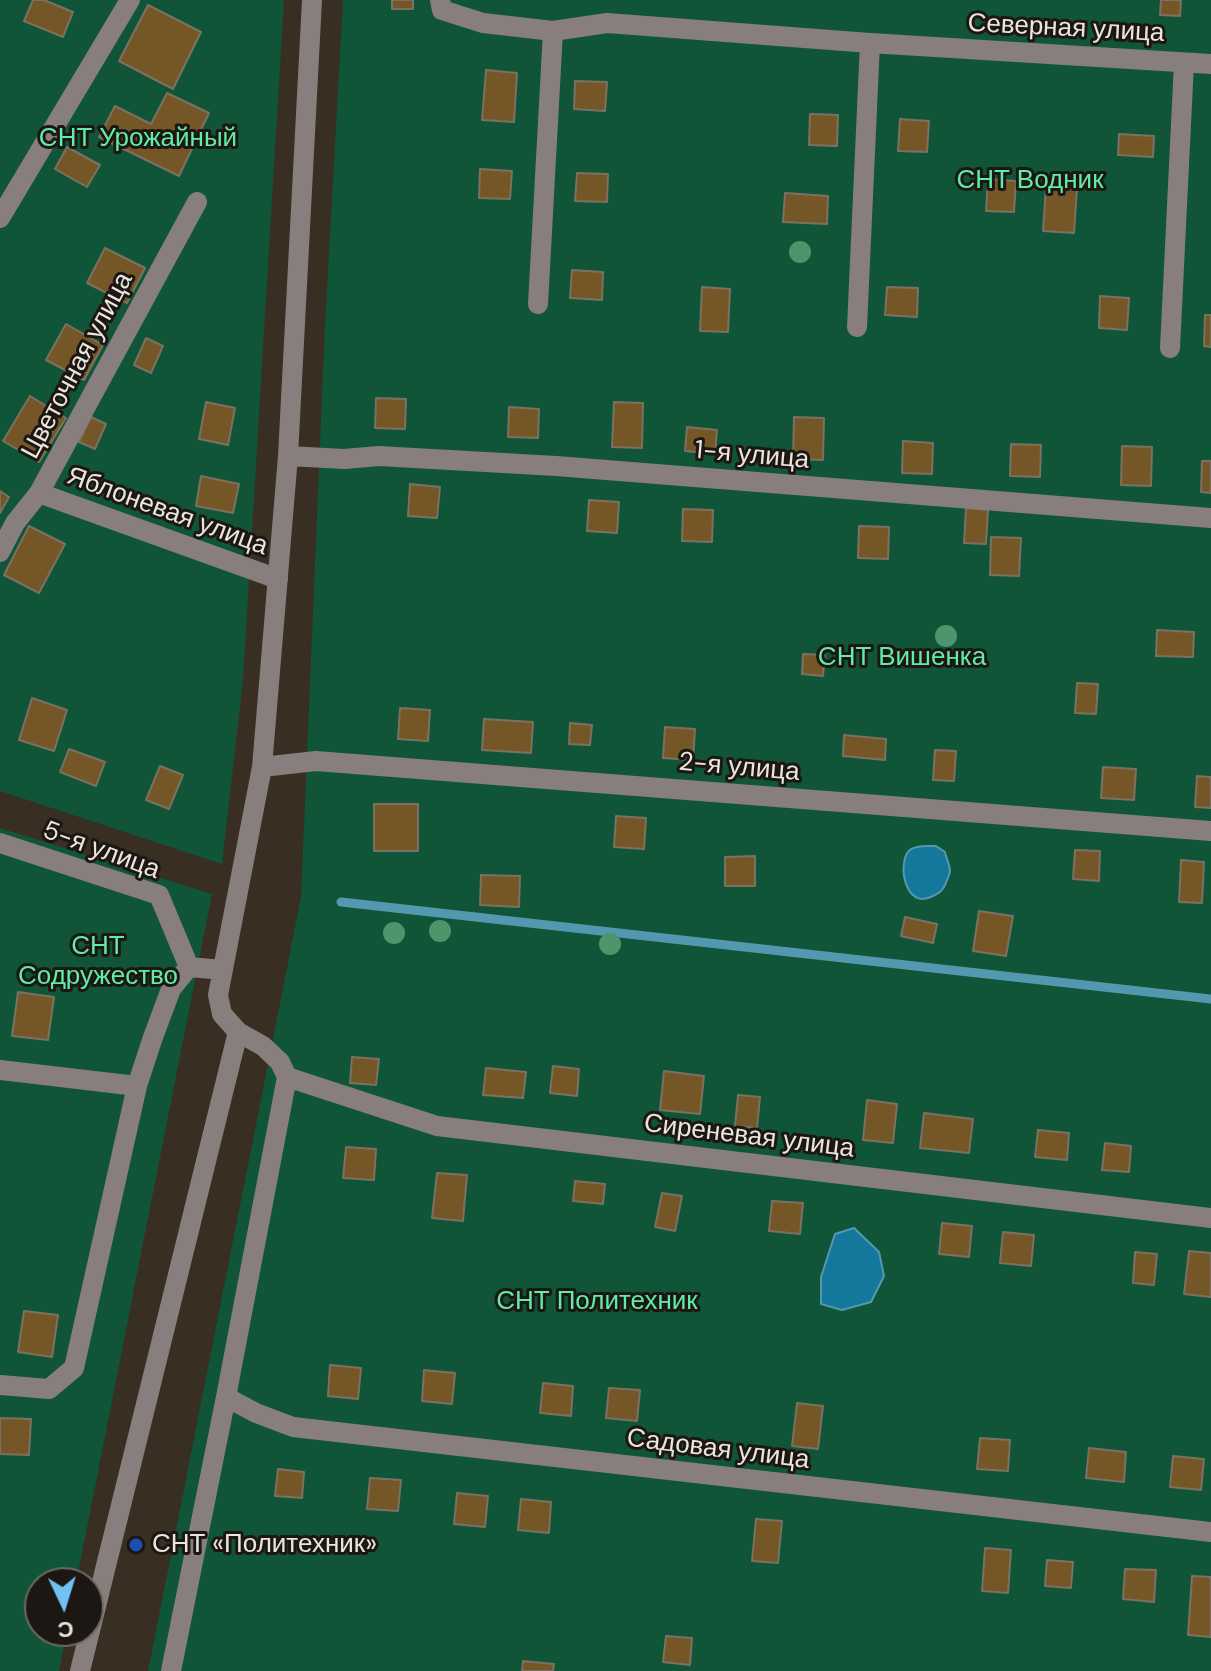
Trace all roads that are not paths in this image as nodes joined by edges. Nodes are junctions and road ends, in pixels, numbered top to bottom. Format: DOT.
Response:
graph roads {
  1 [pos="130,0"];
  2 [pos="312,0"];
  3 [pos="441,5"];
  4 [pos="553,31"];
  5 [pos="870,43"];
  6 [pos="1184,63"];
  7 [pos="1211,64"];
  8 [pos="197,202"];
  9 [pos="0,218"];
  10 [pos="538,304"];
  11 [pos="857,327"];
  12 [pos="1170,348"];
  13 [pos="288,456"];
  14 [pos="39,493"];
  15 [pos="1211,518"];
  16 [pos="0,552"];
  17 [pos="278,579"];
  18 [pos="262,767"];
  19 [pos="1211,831"];
  20 [pos="0,843"];
  21 [pos="189,967"];
  22 [pos="223,970"];
  23 [pos="238,1032"];
  24 [pos="0,1070"];
  25 [pos="287,1077"];
  26 [pos="137,1086"];
  27 [pos="1211,1218"];
  28 [pos="0,1385"];
  29 [pos="226,1397"];
  30 [pos="1211,1532"];
  31 [pos="80,1671"];
  32 [pos="171,1671"];
  1 -- 9 [label="street"];
  2 -- 13 [label="street"];
  3 -- 4 [label="street, Северная улица"];
  4 -- 5 [label="street, Северная улица"];
  4 -- 10 [label="street"];
  5 -- 6 [label="street, Северная улица"];
  5 -- 11 [label="street"];
  6 -- 7 [label="street, Северная улица"];
  6 -- 12 [label="street"];
  8 -- 14 [label="street, Цветочная улица"];
  13 -- 15 [label="street, 1-я улица"];
  13 -- 17 [label="street"];
  14 -- 16 [label="street, Цветочная улица"];
  14 -- 17 [label="street, Яблоневая улица"];
  17 -- 18 [label="street"];
  18 -- 19 [label="street, 2-я улица"];
  18 -- 22 [label="street"];
  20 -- 21 [label="street, 5-я улица"];
  21 -- 22 [label="street"];
  21 -- 26 [label="street"];
  22 -- 23 [label="street"];
  23 -- 25 [label="street"];
  23 -- 31 [label="street"];
  24 -- 26 [label="street"];
  25 -- 27 [label="street, Сиреневая улица"];
  25 -- 29 [label="street"];
  26 -- 28 [label="street"];
  29 -- 30 [label="street, Садовая улица"];
  29 -- 32 [label="street"];
}
